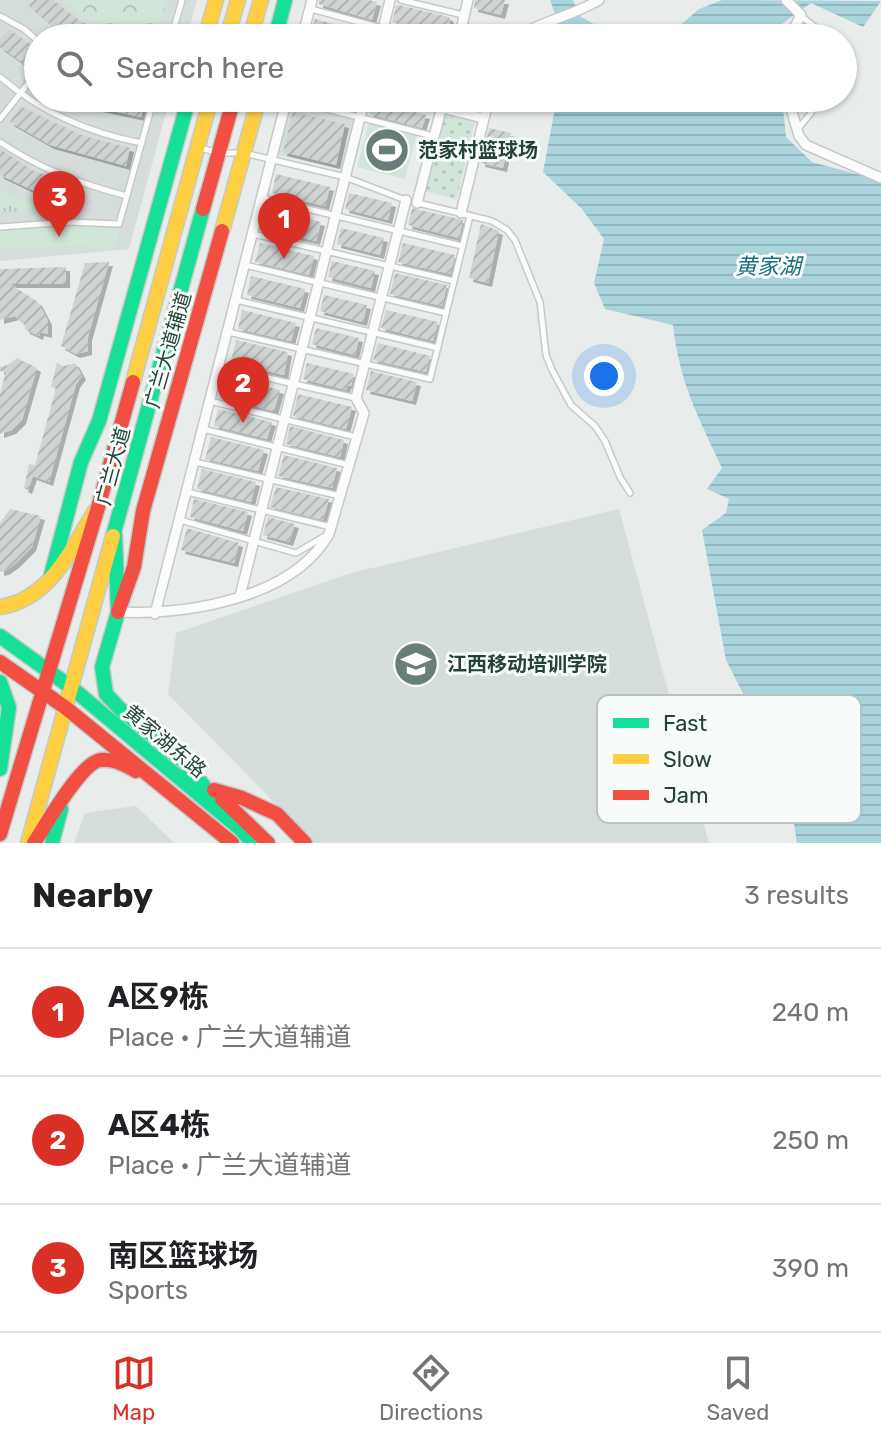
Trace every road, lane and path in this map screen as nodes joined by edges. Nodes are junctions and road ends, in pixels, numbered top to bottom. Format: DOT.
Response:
graph roads {
  1 [pos="182,0"];
  2 [pos="216,0"];
  3 [pos="238,0"];
  4 [pos="261,0"];
  5 [pos="285,0"];
  6 [pos="390,0"];
  7 [pos="401,0"];
  8 [pos="468,0"];
  9 [pos="599,0"];
  10 [pos="786,0"];
  11 [pos="311,4"];
  12 [pos="801,15"];
  13 [pos="0,16"];
  14 [pos="464,16"];
  15 [pos="175,24"];
  16 [pos="209,24"];
  17 [pos="231,24"];
  18 [pos="254,24"];
  19 [pos="279,24"];
  20 [pos="306,24"];
  21 [pos="360,24"];
  22 [pos="384,24"];
  23 [pos="462,24"];
  24 [pos="545,24"];
  25 [pos="796,24"];
  26 [pos="812,24"];
  27 [pos="24,29"];
  28 [pos="0,77"];
  29 [pos="24,91"];
  30 [pos="21,95"];
  31 [pos="24,97"];
  32 [pos="47,112"];
  33 [pos="150,112"];
  34 [pos="185,112"];
  35 [pos="207,112"];
  36 [pos="230,112"];
  37 [pos="255,112"];
  38 [pos="283,112"];
  39 [pos="338,112"];
  40 [pos="362,112"];
  41 [pos="440,112"];
  42 [pos="467,112"];
  43 [pos="485,112"];
  44 [pos="792,112"];
  45 [pos="811,112"];
  46 [pos="360,118"];
  47 [pos="483,118"];
  48 [pos="0,119"];
  49 [pos="797,130"];
  50 [pos="434,137"];
  51 [pos="0,142"];
  52 [pos="142,143"];
  53 [pos="197,146"];
  54 [pos="218,153"];
  55 [pos="244,153"];
  56 [pos="271,159"];
  57 [pos="345,177"];
  58 [pos="881,178"];
  59 [pos="127,196"];
  60 [pos="261,197"];
  61 [pos="406,200"];
  62 [pos="417,203"];
  63 [pos="335,215"];
  64 [pos="465,215"];
  65 [pos="0,227"];
  66 [pos="398,230"];
  67 [pos="252,234"];
  68 [pos="462,246"];
  69 [pos="326,252"];
  70 [pos="244,265"];
  71 [pos="389,266"];
  72 [pos="454,281"];
  73 [pos="318,283"];
  74 [pos="381,298"];
  75 [pos="235,300"];
  76 [pos="446,313"];
  77 [pos="310,318"];
  78 [pos="227,332"];
  79 [pos="372,332"];
  80 [pos="438,348"];
  81 [pos="302,349"];
  82 [pos="364,363"];
  83 [pos="218,367"];
  84 [pos="293,384"];
  85 [pos="356,398"];
  86 [pos="209,401"];
  87 [pos="284,420"];
  88 [pos="202,429"];
  89 [pos="357,437"];
  90 [pos="277,448"];
  91 [pos="194,462"];
  92 [pos="349,465"];
  93 [pos="269,479"];
  94 [pos="186,491"];
  95 [pos="630,493"];
  96 [pos="340,496"];
  97 [pos="99,504"];
  98 [pos="261,510"];
  99 [pos="179,520"];
  100 [pos="330,530"];
  101 [pos="115,533"];
  102 [pos="253,542"];
  103 [pos="50,579"];
  104 [pos="240,596"];
  105 [pos="0,607"];
  106 [pos="118,612"];
  107 [pos="155,614"];
  108 [pos="0,636"];
  109 [pos="0,662"];
  110 [pos="50,672"];
  111 [pos="0,682"];
  112 [pos="72,688"];
  113 [pos="43,692"];
  114 [pos="66,708"];
  115 [pos="0,760"];
  116 [pos="184,762"];
  117 [pos="0,769"];
  118 [pos="212,790"];
  119 [pos="172,793"];
  120 [pos="64,799"];
  121 [pos="239,828"];
  122 [pos="0,834"];
  123 [pos="31,843"];
  124 [pos="52,843"];
  125 [pos="232,843"];
  126 [pos="253,843"];
  127 [pos="268,843"];
  128 [pos="305,843"];
  1 -- 15 [label="lane"];
  2 -- 16 [label="main road"];
  3 -- 17 [label="main road"];
  4 -- 18 [label="main road"];
  5 -- 19 [label="main road"];
  6 -- 22 [label="street"];
  7 -- 14 [label="lane"];
  8 -- 14 [label="street"];
  9 -- 24 [label="street"];
  10 -- 12 [label="street"];
  11 -- 20 [label="street"];
  11 -- 21 [label="lane"];
  12 -- 25 [label="street"];
  12 -- 26 [label="lane"];
  13 -- 27 [label="lane"];
  14 -- 23 [label="street"];
  28 -- 30 [label="lane"];
  29 -- 30 [label="lane"];
  30 -- 31 [label="lane"];
  30 -- 48 [label="lane"];
  32 -- 52 [label="lane"];
  33 -- 52 [label="lane"];
  34 -- 103 [label="main road"];
  35 -- 53 [label="main road, 广兰大道"];
  36 -- 54 [label="main road, 广兰大道"];
  37 -- 55 [label="main road, 广兰大道辅道"];
  38 -- 56 [label="street"];
  39 -- 46 [label="lane"];
  40 -- 46 [label="street"];
  41 -- 50 [label="street"];
  42 -- 47 [label="street"];
  43 -- 47 [label="street"];
  44 -- 49 [label="street"];
  45 -- 49 [label="lane"];
  46 -- 50 [label="lane"];
  46 -- 57 [label="street"];
  47 -- 64 [label="street"];
  49 -- 58 [label="street"];
  50 -- 62 [label="street"];
  51 -- 59 [label="lane"];
  52 -- 59 [label="lane"];
  53 -- 54 [label="lane"];
  53 -- 97 [label="main road, 广兰大道"];
  54 -- 55 [label="lane"];
  54 -- 101 [label="main road, 广兰大道"];
  55 -- 56 [label="lane"];
  55 -- 106 [label="main road, 广兰大道辅道"];
  56 -- 57 [label="lane"];
  56 -- 60 [label="street"];
  57 -- 61 [label="lane"];
  57 -- 63 [label="street"];
  59 -- 65 [label="lane"];
  60 -- 63 [label="lane"];
  60 -- 67 [label="street"];
  61 -- 62 [label="lane"];
  61 -- 66 [label="street"];
  62 -- 64 [label="lane"];
  63 -- 66 [label="lane"];
  63 -- 69 [label="street"];
  64 -- 68 [label="lane"];
  64 -- 95 [label="lane"];
  66 -- 68 [label="lane"];
  66 -- 71 [label="street"];
  67 -- 69 [label="lane"];
  67 -- 70 [label="street"];
  68 -- 72 [label="lane"];
  69 -- 71 [label="lane"];
  69 -- 73 [label="street"];
  70 -- 73 [label="lane"];
  70 -- 75 [label="street"];
  71 -- 72 [label="lane"];
  71 -- 74 [label="street"];
  72 -- 76 [label="lane"];
  73 -- 74 [label="lane"];
  73 -- 77 [label="street"];
  74 -- 76 [label="lane"];
  74 -- 79 [label="street"];
  75 -- 77 [label="lane"];
  75 -- 78 [label="street"];
  76 -- 80 [label="lane"];
  77 -- 79 [label="lane"];
  77 -- 81 [label="street"];
  78 -- 81 [label="lane"];
  78 -- 83 [label="street"];
  79 -- 80 [label="lane"];
  79 -- 82 [label="street"];
  80 -- 82 [label="lane"];
  81 -- 82 [label="lane"];
  81 -- 84 [label="street"];
  82 -- 85 [label="street"];
  83 -- 84 [label="lane"];
  83 -- 86 [label="street"];
  84 -- 85 [label="lane"];
  84 -- 87 [label="street"];
  85 -- 89 [label="street"];
  86 -- 87 [label="lane"];
  86 -- 88 [label="street"];
  87 -- 89 [label="lane"];
  87 -- 90 [label="street"];
  88 -- 90 [label="lane"];
  88 -- 91 [label="street"];
  89 -- 92 [label="street"];
  90 -- 92 [label="lane"];
  90 -- 93 [label="street"];
  91 -- 93 [label="lane"];
  91 -- 94 [label="street"];
  92 -- 96 [label="street"];
  93 -- 96 [label="lane"];
  93 -- 98 [label="street"];
  94 -- 98 [label="lane"];
  94 -- 99 [label="street"];
  96 -- 100 [label="street"];
  97 -- 103 [label="main road"];
  97 -- 110 [label="main road, 广兰大道"];
  98 -- 100 [label="lane"];
  98 -- 102 [label="street"];
  99 -- 102 [label="lane"];
  99 -- 107 [label="street"];
  100 -- 102 [label="lane"];
  100 -- 104 [label="street"];
  101 -- 106 [label="main road"];
  101 -- 112 [label="main road, 广兰大道"];
  102 -- 104 [label="street"];
  103 -- 105 [label="main road"];
  104 -- 107 [label="street"];
  106 -- 107 [label="street"];
  106 -- 116 [label="main road, 广兰大道辅道"];
  108 -- 110 [label="main road, 黄家湖东路"];
  109 -- 113 [label="main road, 黄家湖东路"];
  110 -- 112 [label="main road, 黄家湖东路"];
  110 -- 113 [label="main road, 广兰大道"];
  111 -- 115 [label="main road"];
  112 -- 114 [label="main road, 广兰大道"];
  112 -- 121 [label="main road, 黄家湖东路"];
  113 -- 114 [label="main road, 黄家湖东路"];
  113 -- 122 [label="main road, 广兰大道"];
  114 -- 119 [label="main road, 黄家湖东路"];
  114 -- 123 [label="main road, 广兰大道"];
  115 -- 117 [label="main road"];
  116 -- 118 [label="main road"];
  116 -- 121 [label="main road"];
  118 -- 127 [label="main road"];
  118 -- 128 [label="main road"];
  119 -- 120 [label="main road"];
  119 -- 125 [label="main road, 黄家湖东路"];
  120 -- 123 [label="main road"];
  120 -- 124 [label="main road"];
  121 -- 126 [label="main road, 黄家湖东路"];
}
